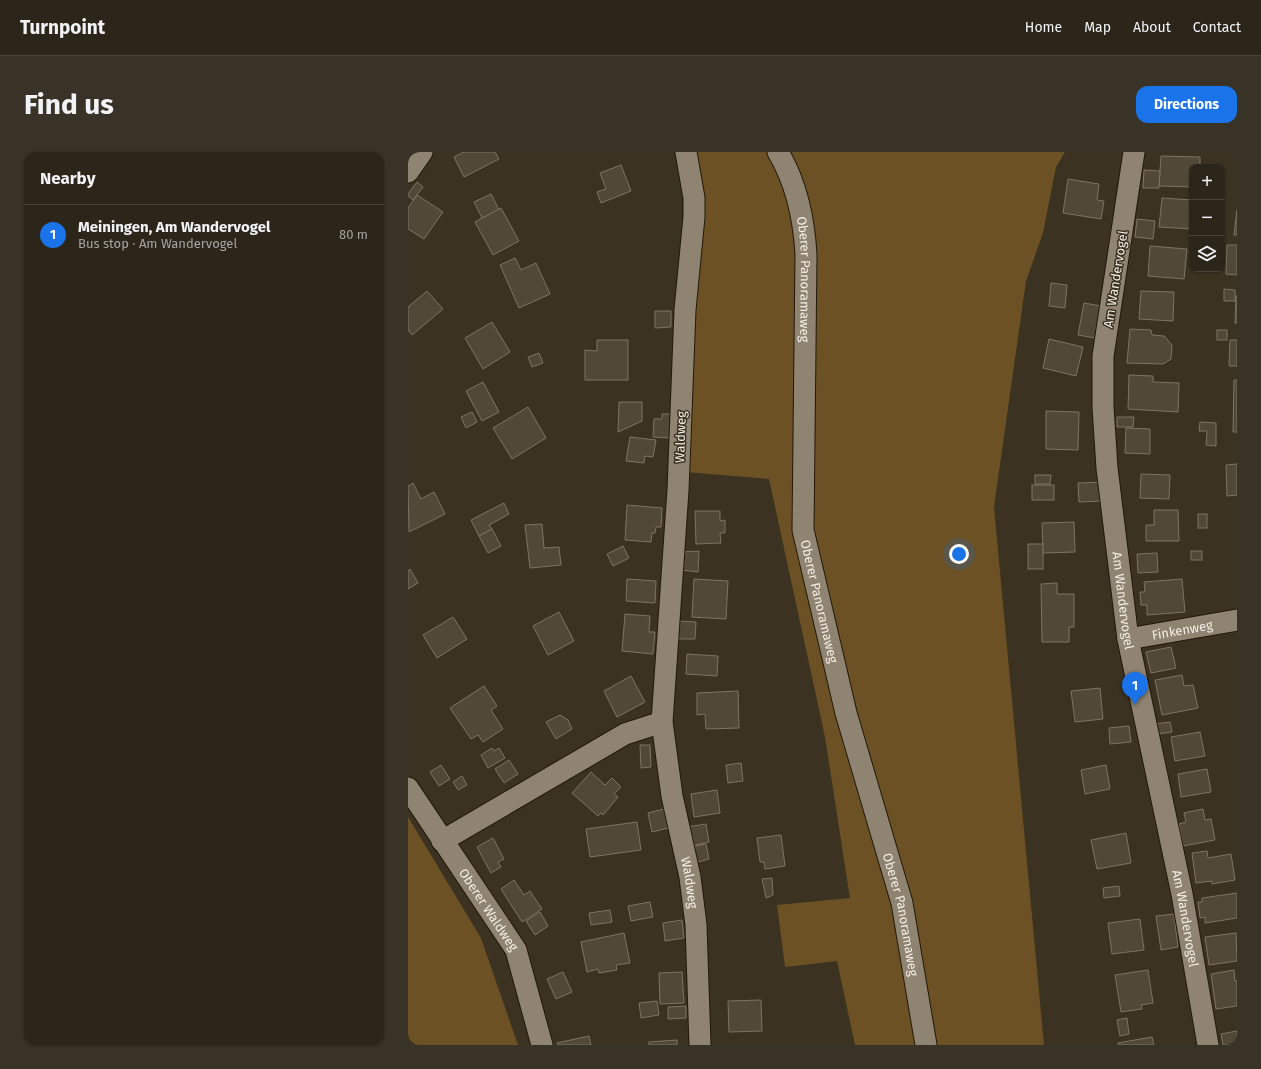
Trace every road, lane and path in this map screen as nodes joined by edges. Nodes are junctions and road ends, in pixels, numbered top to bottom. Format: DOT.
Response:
graph roads {
  1 [pos="422,152"];
  2 [pos="686,152"];
  3 [pos="778,152"];
  4 [pos="1134,152"];
  5 [pos="408,172"];
  6 [pos="1237,620"];
  7 [pos="1128,640"];
  8 [pos="662,722"];
  9 [pos="408,788"];
  10 [pos="442,841"];
  11 [pos="542,1045"];
  12 [pos="700,1045"];
  13 [pos="926,1045"];
  14 [pos="1208,1045"];
  1 -- 5 [label="street"];
  2 -- 8 [label="street, Waldweg"];
  3 -- 13 [label="street, Oberer Panoramaweg"];
  4 -- 7 [label="street, Am Wandervogel"];
  6 -- 7 [label="street, Finkenweg"];
  7 -- 14 [label="street, Am Wandervogel"];
  8 -- 10 [label="street"];
  8 -- 12 [label="street, Waldweg"];
  9 -- 10 [label="street, Oberer Waldweg"];
  10 -- 11 [label="street, Oberer Waldweg"];
}
